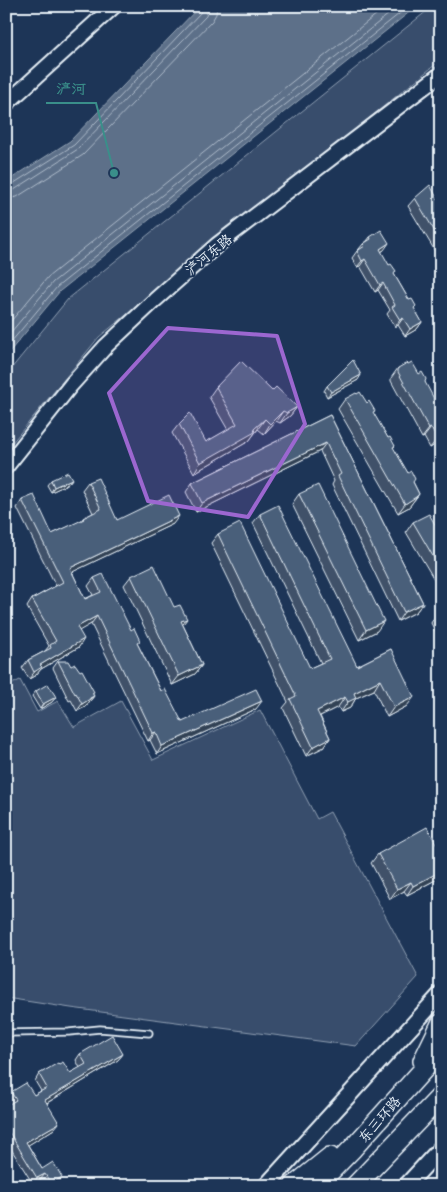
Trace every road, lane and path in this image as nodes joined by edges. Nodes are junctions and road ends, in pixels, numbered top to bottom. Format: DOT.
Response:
graph roads {
  1 [pos="114,6"];
  2 [pos="441,74"];
  3 [pos="6,104"];
  4 [pos="6,467"];
  5 [pos="441,994"];
  6 [pos="441,1024"];
  7 [pos="6,1033"];
  8 [pos="149,1033"];
  9 [pos="441,1050"];
  10 [pos="414,1078"];
  11 [pos="437,1102"];
  12 [pos="378,1120"];
  13 [pos="398,1143"];
  14 [pos="441,1148"];
  15 [pos="266,1186"];
  16 [pos="294,1186"];
  17 [pos="316,1186"];
  18 [pos="355,1186"];
  19 [pos="366,1186"];
  20 [pos="406,1186"];
  1 -- 3 [label="street"];
  2 -- 4 [label="street, 浐河东路"];
  5 -- 15 [label="main road"];
  6 -- 10 [label="highway"];
  7 -- 8 [label="lane"];
  9 -- 10 [label="highway, 东三环路"];
  10 -- 12 [label="highway, 东三环路"];
  11 -- 13 [label="highway, 东三环路"];
  12 -- 16 [label="highway"];
  12 -- 17 [label="highway, 东三环路"];
  13 -- 18 [label="highway, 东三环路"];
  13 -- 19 [label="highway"];
  14 -- 20 [label="main road"];
}
